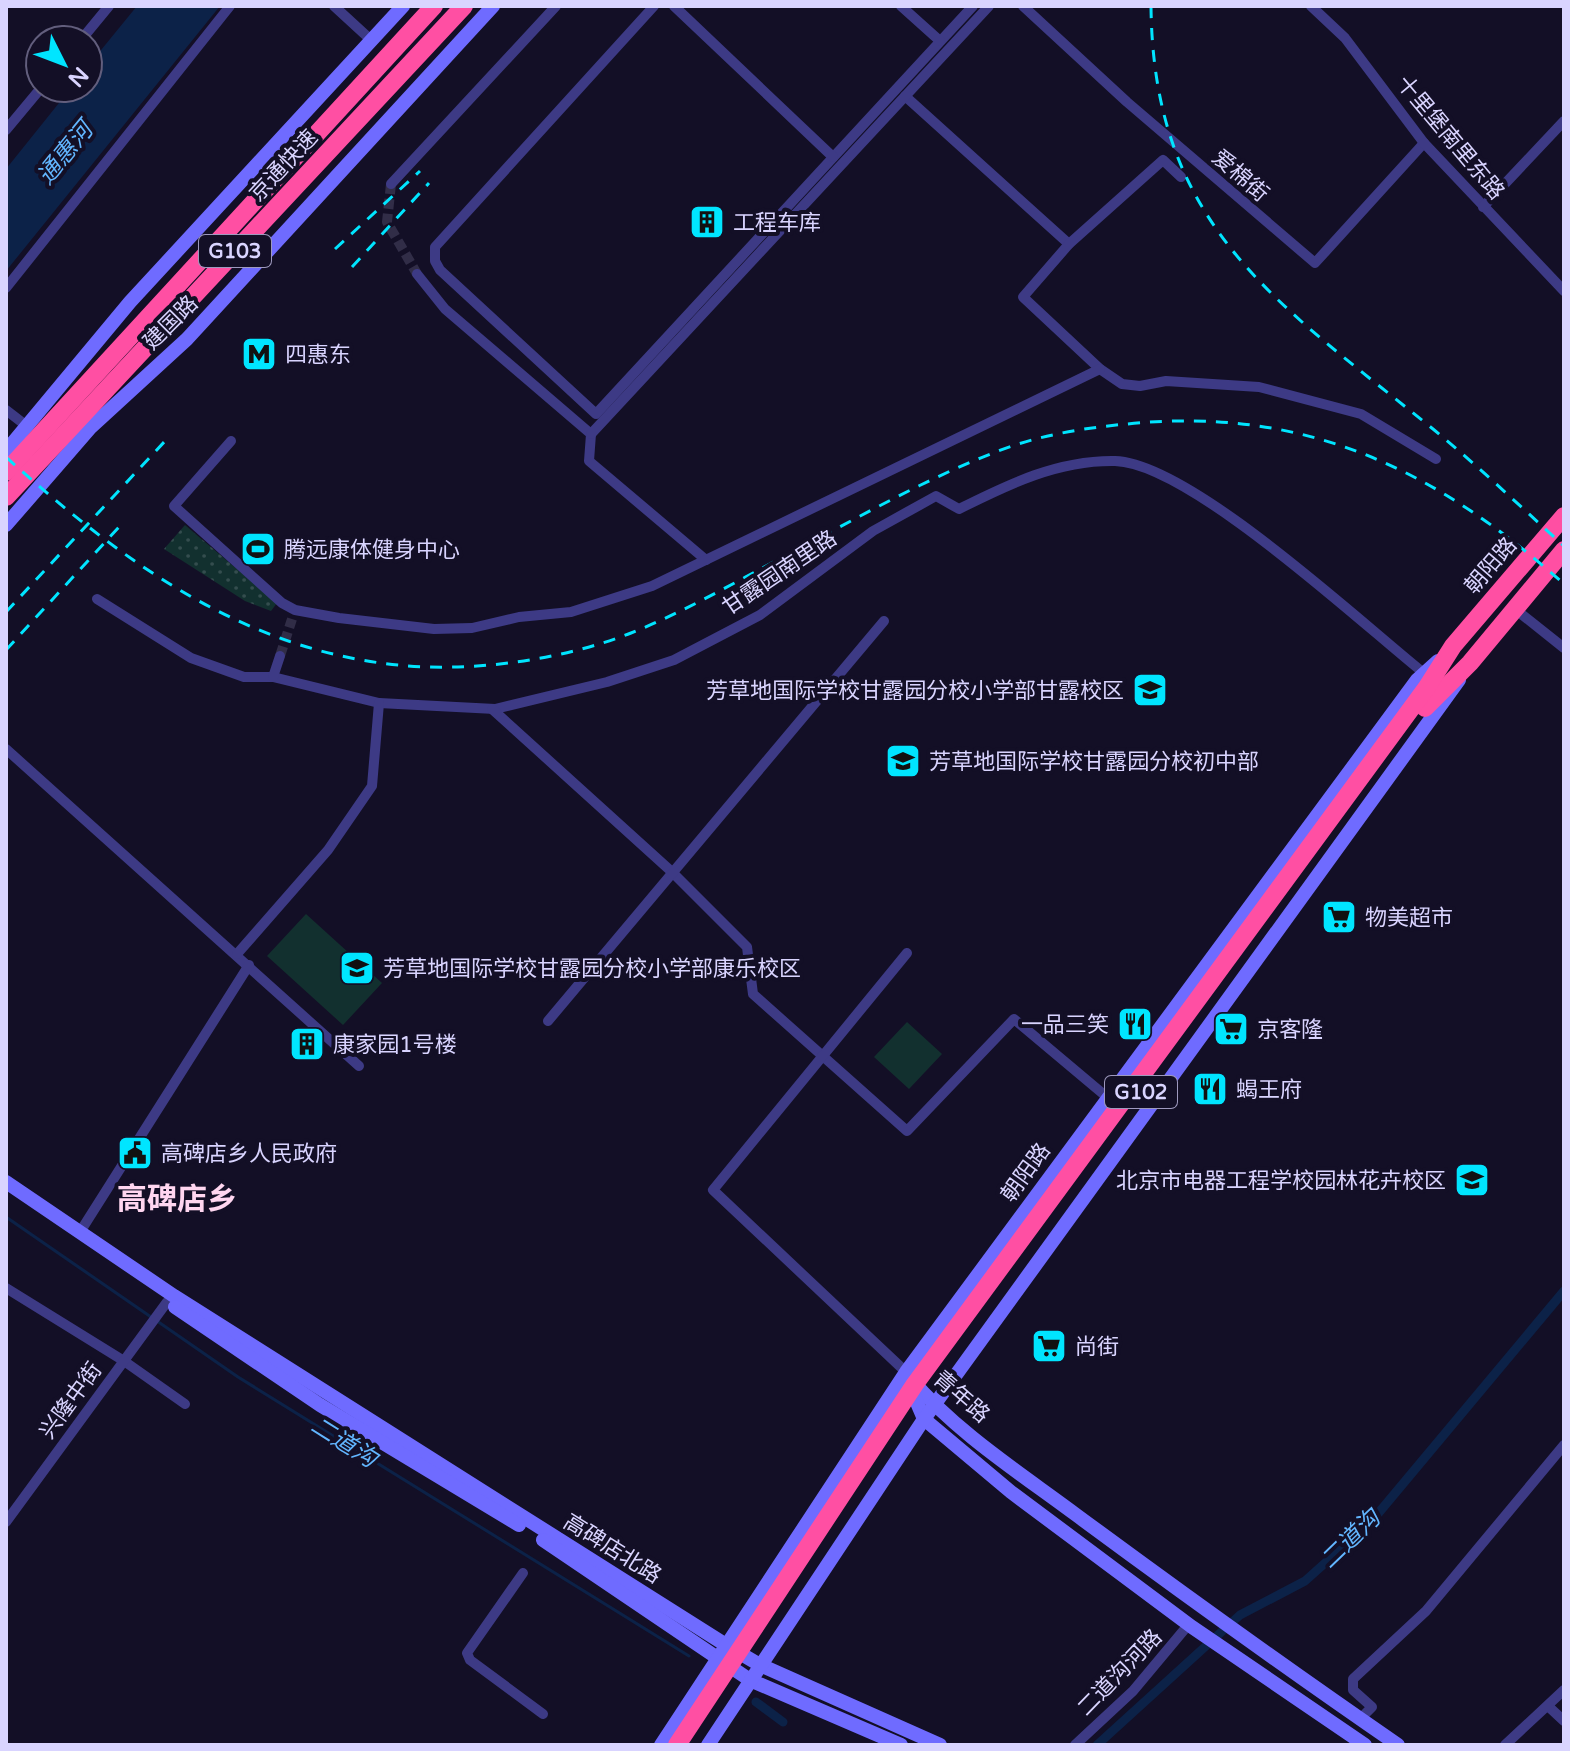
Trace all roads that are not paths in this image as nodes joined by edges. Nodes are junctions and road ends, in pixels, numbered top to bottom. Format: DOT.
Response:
graph roads {
  1 [pos="109,6"];
  2 [pos="230,6"];
  3 [pos="334,6"];
  4 [pos="403,6"];
  5 [pos="423,6"];
  6 [pos="434,6"];
  7 [pos="464,6"];
  8 [pos="493,6"];
  9 [pos="556,6"];
  10 [pos="654,6"];
  11 [pos="674,6"];
  12 [pos="901,6"];
  13 [pos="973,6"];
  14 [pos="989,6"];
  15 [pos="1023,6"];
  16 [pos="1311,6"];
  17 [pos="94,24"];
  18 [pos="371,40"];
  19 [pos="402,41"];
  20 [pos="940,41"];
  21 [pos="905,96"];
  22 [pos="10,116"];
  23 [pos="1564,121"];
  24 [pos="6,130"];
  25 [pos="1424,143"];
  26 [pos="833,157"];
  27 [pos="1181,177"];
  28 [pos="391,184"];
  29 [pos="1483,207"];
  30 [pos="1069,244"];
  31 [pos="417,274"];
  32 [pos="6,288"];
  33 [pos="1564,291"];
  34 [pos="1100,369"];
  35 [pos="6,410"];
  36 [pos="28,427"];
  37 [pos="591,434"];
  38 [pos="231,441"];
  39 [pos="6,451"];
  40 [pos="1436,459"];
  41 [pos="6,472"];
  42 [pos="6,497"];
  43 [pos="1564,516"];
  44 [pos="6,525"];
  45 [pos="1564,550"];
  46 [pos="706,560"];
  47 [pos="97,599"];
  48 [pos="1515,609"];
  49 [pos="884,621"];
  50 [pos="1453,646"];
  51 [pos="1564,648"];
  52 [pos="280,656"];
  53 [pos="1425,674"];
  54 [pos="273,677"];
  55 [pos="379,703"];
  56 [pos="492,709"];
  57 [pos="6,749"];
  58 [pos="1358,791"];
  59 [pos="672,872"];
  60 [pos="907,953"];
  61 [pos="237,954"];
  62 [pos="249,965"];
  63 [pos="548,1021"];
  64 [pos="824,1058"];
  65 [pos="359,1066"];
  66 [pos="1108,1098"];
  67 [pos="6,1182"];
  68 [pos="6,1192"];
  69 [pos="80,1232"];
  70 [pos="6,1288"];
  71 [pos="166,1303"];
  72 [pos="124,1361"];
  73 [pos="919,1395"];
  74 [pos="185,1404"];
  75 [pos="1564,1445"];
  76 [pos="476,1493"];
  77 [pos="6,1522"];
  78 [pos="523,1573"];
  79 [pos="1191,1625"];
  80 [pos="738,1662"];
  81 [pos="1564,1690"];
  82 [pos="1549,1707"];
  83 [pos="543,1714"];
  84 [pos="1360,1719"];
  85 [pos="1564,1721"];
  86 [pos="661,1745"];
  87 [pos="677,1745"];
  88 [pos="690,1745"];
  89 [pos="708,1745"];
  90 [pos="901,1745"];
  91 [pos="940,1745"];
  92 [pos="1075,1745"];
  93 [pos="1365,1745"];
  94 [pos="1397,1745"];
  95 [pos="1505,1745"];
  1 -- 17 [label="street"];
  2 -- 32 [label="street"];
  3 -- 18 [label="street"];
  4 -- 18 [label="street, 建国路"];
  5 -- 19 [label="highway"];
  6 -- 19 [label="highway, 京通快速 / G103"];
  7 -- 42 [label="highway, 京通快速 / G103"];
  8 -- 44 [label="street, 建国路"];
  9 -- 28 [label="street"];
  10 -- 26 [label="street"];
  11 -- 26 [label="street"];
  12 -- 20 [label="street"];
  13 -- 20 [label="street"];
  14 -- 21 [label="street"];
  15 -- 25 [label="street, 爱棉街"];
  16 -- 25 [label="street, 十里堡南里东路"];
  18 -- 36 [label="street, 建国路"];
  19 -- 41 [label="highway, 京通快速 / G103"];
  20 -- 26 [label="street"];
  21 -- 30 [label="street"];
  21 -- 37 [label="street"];
  22 -- 24 [label="street"];
  23 -- 29 [label="street"];
  25 -- 29 [label="street, 十里堡南里东路"];
  27 -- 30 [label="street"];
  29 -- 33 [label="street, 十里堡南里东路"];
  30 -- 34 [label="street"];
  31 -- 37 [label="street"];
  34 -- 40 [label="street"];
  34 -- 46 [label="street"];
  35 -- 36 [label="street"];
  36 -- 39 [label="street, 建国路"];
  37 -- 46 [label="street"];
  38 -- 46 [label="street"];
  43 -- 50 [label="highway, 朝阳路 / G102"];
  45 -- 48 [label="highway, 朝阳路 / G102"];
  47 -- 54 [label="street, 甘露园南里路"];
  48 -- 51 [label="street"];
  48 -- 58 [label="highway, 朝阳路 / G102"];
  49 -- 59 [label="street"];
  50 -- 53 [label="street, 朝阳路"];
  50 -- 58 [label="highway, 朝阳路 / G102"];
  52 -- 54 [label="street"];
  53 -- 56 [label="street, 甘露园南里路"];
  53 -- 58 [label="street, 朝阳路"];
  54 -- 55 [label="street, 甘露园南里路"];
  55 -- 56 [label="street, 甘露园南里路"];
  55 -- 61 [label="street"];
  56 -- 59 [label="street"];
  57 -- 61 [label="street"];
  58 -- 66 [label="street, 朝阳路"];
  58 -- 73 [label="highway, 朝阳路 / G102"];
  59 -- 63 [label="street"];
  59 -- 64 [label="street"];
  60 -- 64 [label="street"];
  61 -- 62 [label="street"];
  62 -- 65 [label="street"];
  62 -- 69 [label="street"];
  64 -- 66 [label="street"];
  64 -- 73 [label="street"];
  66 -- 73 [label="street, 朝阳路"];
  67 -- 69 [label="street"];
  68 -- 71 [label="street"];
  69 -- 76 [label="street"];
  70 -- 72 [label="street"];
  71 -- 72 [label="street, 兴隆中街"];
  71 -- 76 [label="street"];
  72 -- 74 [label="street"];
  72 -- 77 [label="street, 兴隆中街"];
  73 -- 79 [label="street, 青年路"];
  73 -- 80 [label="highway, 朝阳路 / G102"];
  73 -- 80 [label="street, 朝阳路"];
  73 -- 84 [label="street, 青年路"];
  75 -- 84 [label="street"];
  76 -- 80 [label="street, 高碑店北路"];
  78 -- 83 [label="street"];
  79 -- 92 [label="street, 二道沟河路"];
  79 -- 93 [label="street, 青年路"];
  80 -- 86 [label="street, 朝阳路"];
  80 -- 87 [label="highway, 朝阳路 / G102"];
  80 -- 88 [label="highway, 朝阳路 / G102"];
  80 -- 89 [label="street, 朝阳路"];
  80 -- 90 [label="street"];
  80 -- 91 [label="street"];
  81 -- 82 [label="street"];
  82 -- 85 [label="street"];
  82 -- 95 [label="street"];
  84 -- 94 [label="street, 青年路"];
}
